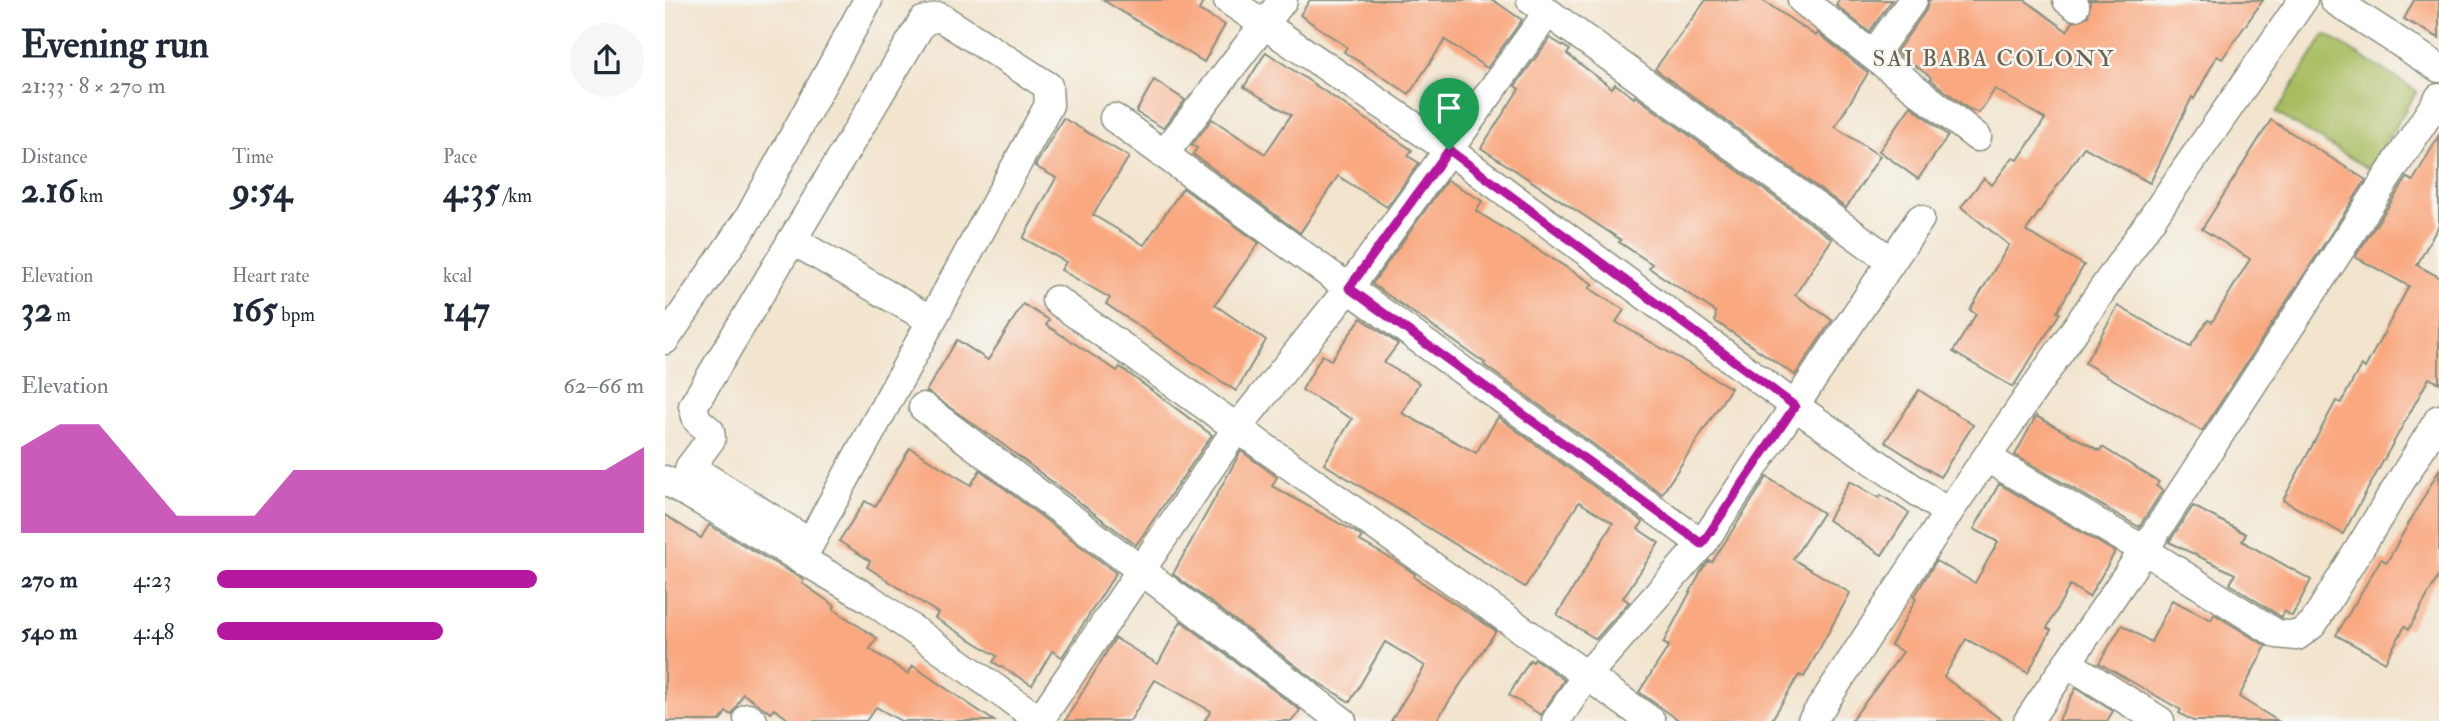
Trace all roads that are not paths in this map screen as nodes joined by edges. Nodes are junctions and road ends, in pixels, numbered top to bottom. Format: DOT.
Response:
graph roads {
  1 [pos="868,0"];
  2 [pos="1228,0"];
  3 [pos="1283,0"];
  4 [pos="1802,0"];
  5 [pos="1913,0"];
  6 [pos="2304,0"];
  7 [pos="2334,0"];
  8 [pos="1539,6"];
  9 [pos="1263,26"];
  10 [pos="1873,55"];
  11 [pos="2439,68"];
  12 [pos="2439,98"];
  13 [pos="1114,118"];
  14 [pos="1977,137"];
  15 [pos="1449,150"];
  16 [pos="1164,154"];
  17 [pos="1920,219"];
  18 [pos="792,240"];
  19 [pos="1891,261"];
  20 [pos="1349,288"];
  21 [pos="1056,300"];
  22 [pos="930,320"];
  23 [pos="665,340"];
  24 [pos="1795,406"];
  25 [pos="923,407"];
  26 [pos="2439,419"];
  27 [pos="1237,428"];
  28 [pos="1987,458"];
  29 [pos="680,479"];
  30 [pos="1948,513"];
  31 [pos="1702,544"];
  32 [pos="2144,550"];
  33 [pos="806,551"];
  34 [pos="1142,572"];
  35 [pos="2067,663"];
  36 [pos="1586,676"];
  37 [pos="1040,721"];
  38 [pos="1342,721"];
  39 [pos="1556,721"];
  40 [pos="1651,721"];
  41 [pos="1812,721"];
  42 [pos="2028,721"];
  43 [pos="2160,721"];
  1 -- 23 [label="street"];
  2 -- 9 [label="street"];
  3 -- 9 [label="street"];
  4 -- 10 [label="street"];
  5 -- 10 [label="street"];
  6 -- 28 [label="street"];
  7 -- 11 [label="street"];
  8 -- 15 [label="street"];
  8 -- 19 [label="street"];
  9 -- 15 [label="street"];
  9 -- 16 [label="street"];
  10 -- 14 [label="street"];
  12 -- 32 [label="street"];
  13 -- 16 [label="street"];
  15 -- 20 [label="street"];
  15 -- 24 [label="street"];
  16 -- 20 [label="street"];
  17 -- 19 [label="street"];
  18 -- 22 [label="street"];
  18 -- 22 [label="street"];
  18 -- 29 [label="street"];
  19 -- 24 [label="street"];
  20 -- 27 [label="street"];
  20 -- 31 [label="street"];
  21 -- 27 [label="street"];
  22 -- 33 [label="street"];
  24 -- 30 [label="street"];
  24 -- 31 [label="street"];
  25 -- 34 [label="street"];
  26 -- 32 [label="street"];
  27 -- 34 [label="street"];
  27 -- 36 [label="street"];
  28 -- 30 [label="street"];
  28 -- 32 [label="street"];
  29 -- 33 [label="street"];
  30 -- 41 [label="street"];
  31 -- 36 [label="street"];
  32 -- 35 [label="street"];
  33 -- 37 [label="street"];
  34 -- 37 [label="street"];
  34 -- 38 [label="street"];
  35 -- 42 [label="street"];
  35 -- 43 [label="street"];
  36 -- 39 [label="street"];
  36 -- 40 [label="street"];
}
